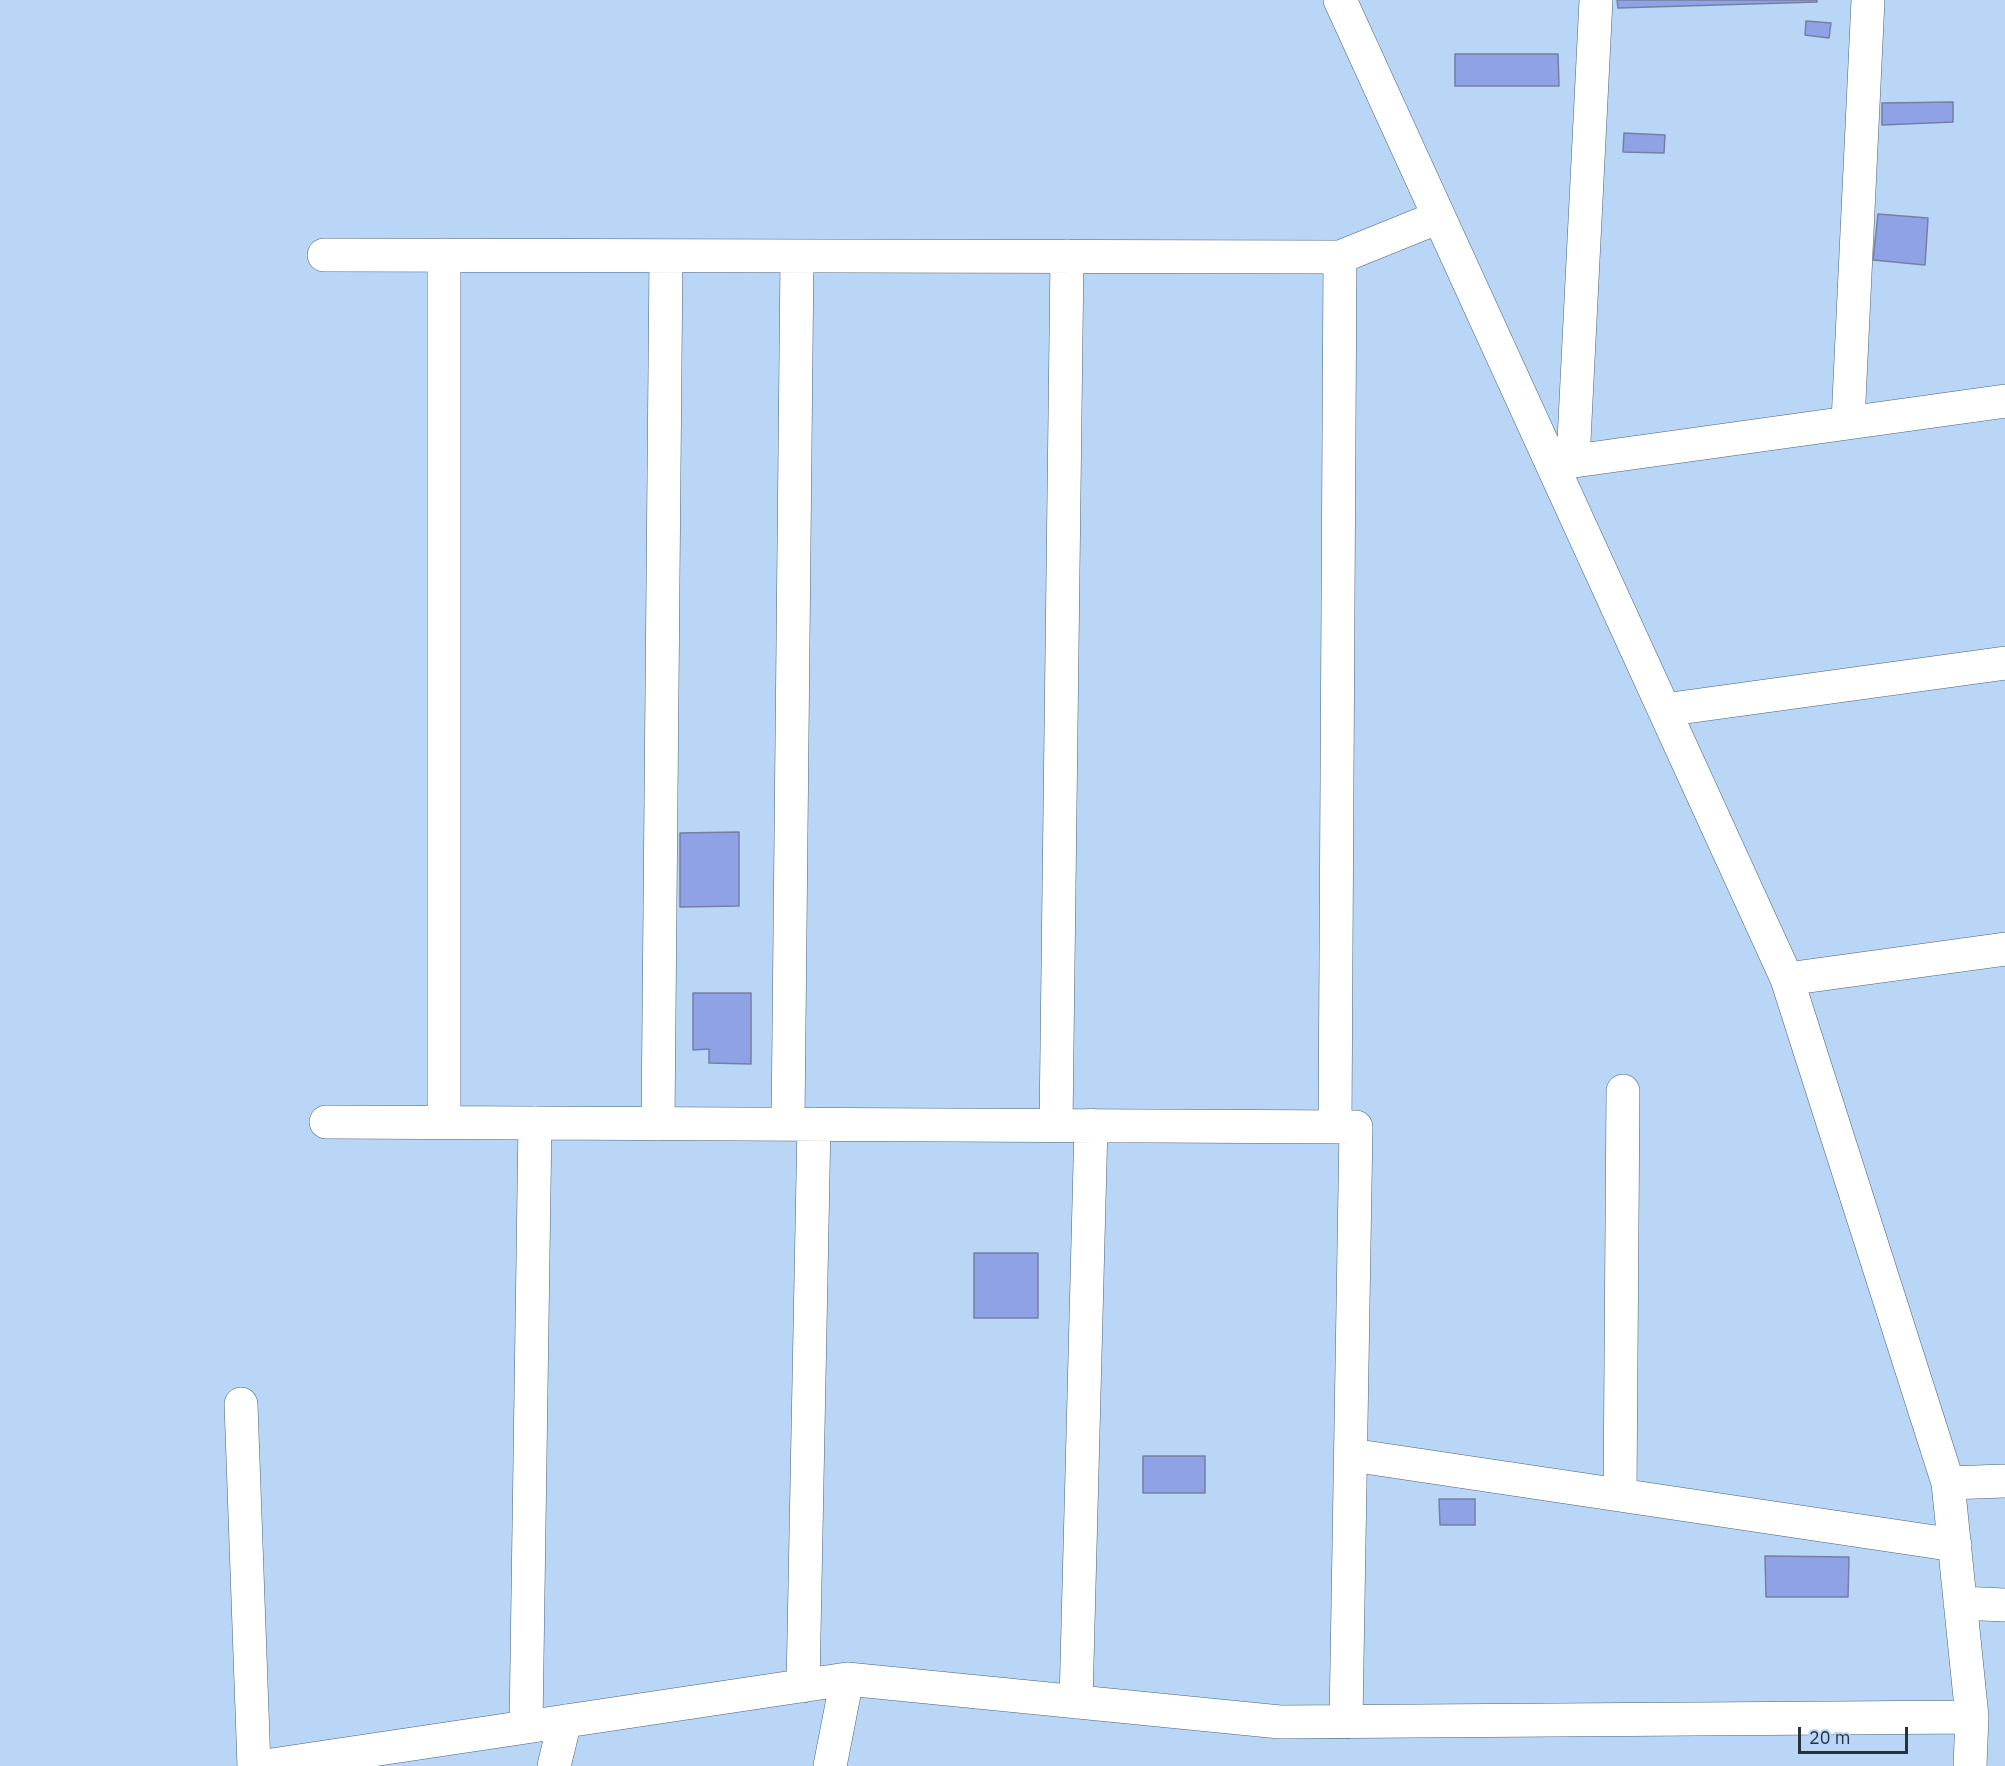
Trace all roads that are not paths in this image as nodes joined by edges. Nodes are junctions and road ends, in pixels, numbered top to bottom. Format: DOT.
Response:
graph roads {
  1 [pos="1340,0"];
  2 [pos="1596,0"];
  3 [pos="1868,0"];
  4 [pos="1439,217"];
  5 [pos="324,255"];
  6 [pos="444,255"];
  7 [pos="666,256"];
  8 [pos="797,256"];
  9 [pos="1067,256"];
  10 [pos="1340,257"];
  11 [pos="2005,401"];
  12 [pos="1848,423"];
  13 [pos="1562,463"];
  14 [pos="2005,663"];
  15 [pos="1664,710"];
  16 [pos="2005,949"];
  17 [pos="1786,979"];
  18 [pos="1623,1092"];
  19 [pos="326,1122"];
  20 [pos="444,1122"];
  21 [pos="535,1123"];
  22 [pos="658,1124"];
  23 [pos="801,1124"];
  24 [pos="1056,1125"];
  25 [pos="1091,1125"];
  26 [pos="1335,1127"];
  27 [pos="241,1404"];
  28 [pos="1351,1455"];
  29 [pos="2005,1481"];
  30 [pos="1948,1483"];
  31 [pos="1620,1495"];
  32 [pos="1954,1545"];
  33 [pos="1960,1602"];
  34 [pos="2005,1605"];
  35 [pos="847,1679"];
  36 [pos="803,1686"];
  37 [pos="1076,1702"];
  38 [pos="1972,1717"];
  39 [pos="565,1722"];
  40 [pos="1346,1722"];
  41 [pos="526,1727"];
  42 [pos="254,1766"];
  43 [pos="265,1766"];
  44 [pos="554,1766"];
  45 [pos="830,1766"];
  46 [pos="1970,1766"];
  1 -- 4 [label="street"];
  2 -- 13 [label="street"];
  3 -- 12 [label="street"];
  4 -- 10 [label="street"];
  4 -- 13 [label="street"];
  5 -- 6 [label="street"];
  6 -- 7 [label="street"];
  6 -- 20 [label="street"];
  7 -- 8 [label="street"];
  7 -- 22 [label="street"];
  8 -- 9 [label="street"];
  8 -- 23 [label="street"];
  9 -- 10 [label="street"];
  9 -- 24 [label="street"];
  10 -- 26 [label="street"];
  11 -- 12 [label="street"];
  12 -- 13 [label="street"];
  13 -- 15 [label="street"];
  14 -- 15 [label="street"];
  15 -- 17 [label="street"];
  16 -- 17 [label="street"];
  17 -- 30 [label="street"];
  18 -- 31 [label="street"];
  19 -- 20 [label="street"];
  20 -- 21 [label="street"];
  21 -- 22 [label="street"];
  21 -- 41 [label="street"];
  22 -- 23 [label="street"];
  23 -- 24 [label="street"];
  23 -- 36 [label="street"];
  24 -- 25 [label="street"];
  25 -- 26 [label="street"];
  25 -- 37 [label="street"];
  26 -- 28 [label="street"];
  27 -- 42 [label="street"];
  28 -- 31 [label="street"];
  28 -- 40 [label="street"];
  29 -- 30 [label="street"];
  30 -- 32 [label="street"];
  31 -- 32 [label="street"];
  32 -- 33 [label="street"];
  33 -- 34 [label="street"];
  33 -- 38 [label="street"];
  35 -- 36 [label="street"];
  35 -- 37 [label="street"];
  35 -- 45 [label="street"];
  36 -- 39 [label="street"];
  37 -- 40 [label="street"];
  38 -- 40 [label="street"];
  38 -- 46 [label="street"];
  39 -- 41 [label="street"];
  39 -- 44 [label="street"];
  41 -- 43 [label="street"];
}
